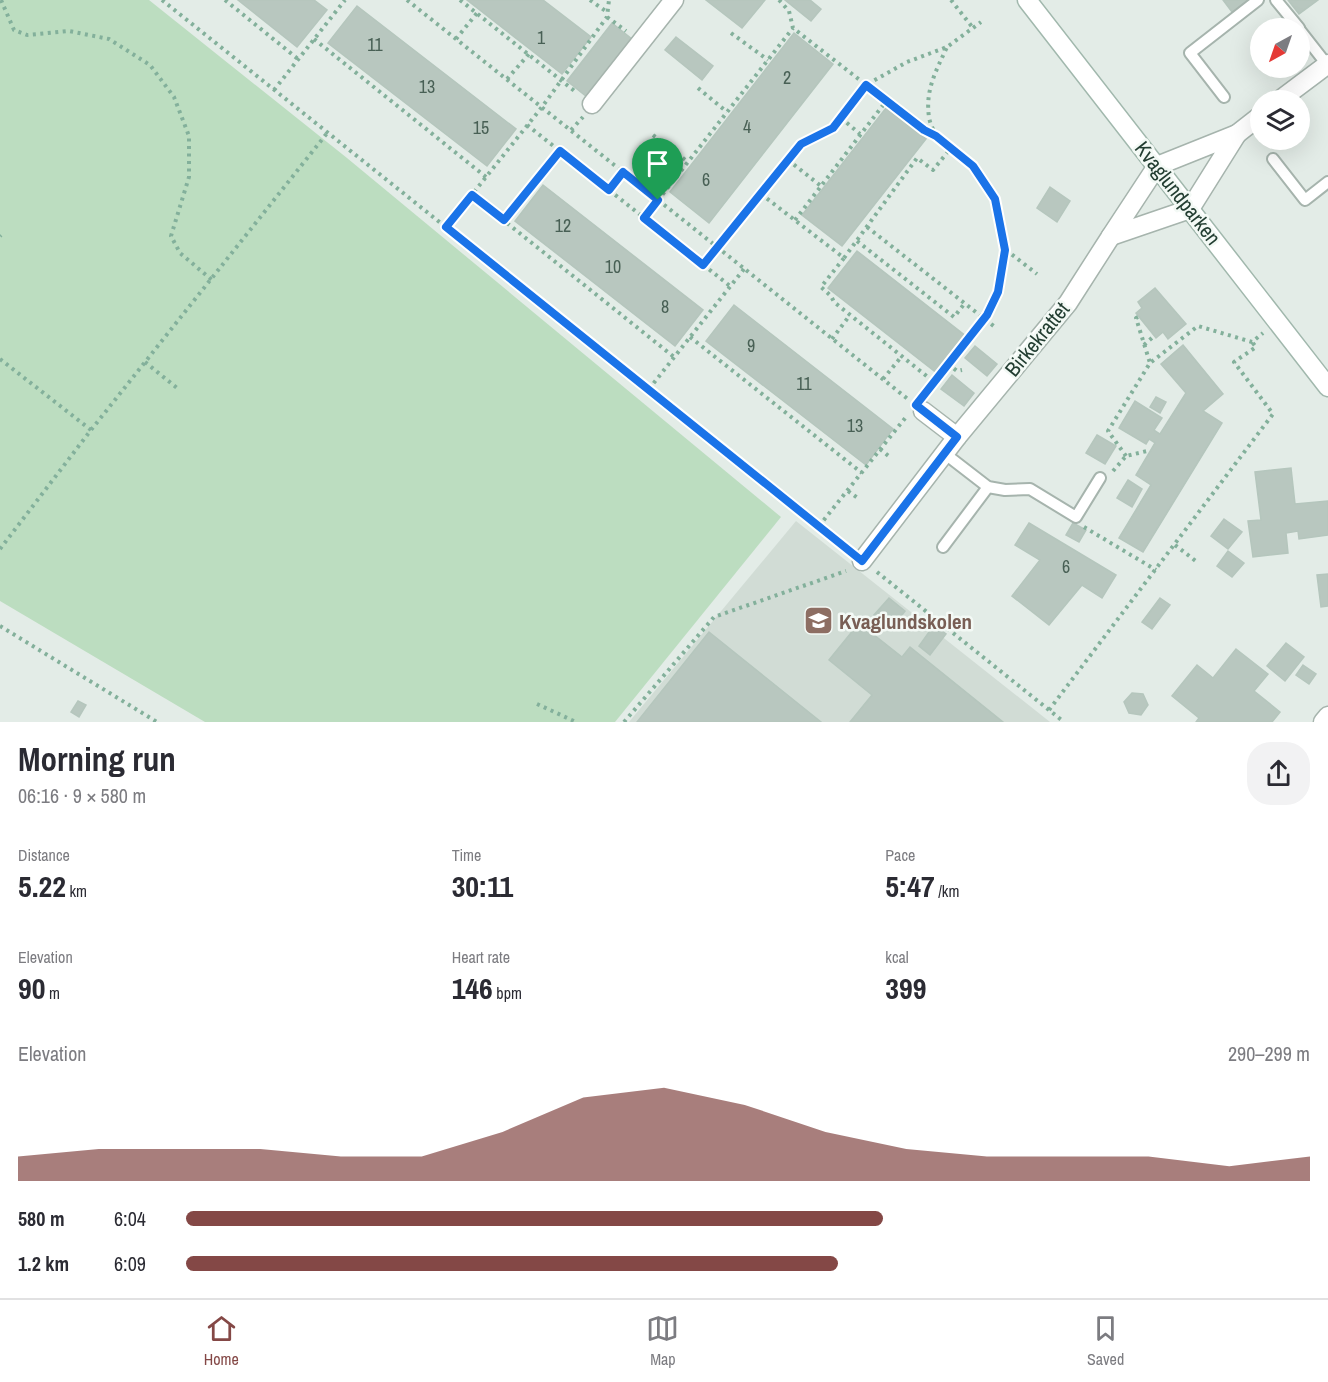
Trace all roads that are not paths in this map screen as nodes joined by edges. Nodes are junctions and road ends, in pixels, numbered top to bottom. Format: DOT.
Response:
graph roads {
  1 [pos="674,0"];
  2 [pos="1027,0"];
  3 [pos="1258,0"];
  4 [pos="1276,0"];
  5 [pos="1290,18"];
  6 [pos="1310,43"];
  7 [pos="1328,65"];
  8 [pos="1294,90"];
  9 [pos="1224,97"];
  10 [pos="588,102"];
  11 [pos="1250,124"];
  12 [pos="1237,134"];
  13 [pos="1273,159"];
  14 [pos="1157,166"];
  15 [pos="1328,182"];
  16 [pos="1190,209"];
  17 [pos="1111,236"];
  18 [pos="1328,387"];
  19 [pos="920,408"];
  20 [pos="957,437"];
  21 [pos="944,453"];
  22 [pos="1100,477"];
  23 [pos="988,487"];
  24 [pos="942,547"];
  25 [pos="862,561"];
  26 [pos="1328,716"];
  27 [pos="1323,722"];
  1 -- 10 [label="street"];
  2 -- 14 [label="street, Kvaglundparken"];
  3 -- 9 [label="lane"];
  4 -- 5 [label="lane"];
  6 -- 7 [label="lane"];
  7 -- 8 [label="street"];
  11 -- 12 [label="street"];
  12 -- 14 [label="street"];
  12 -- 16 [label="street"];
  13 -- 15 [label="lane"];
  14 -- 16 [label="street, Kvaglundparken"];
  14 -- 17 [label="street, Birkekrattet"];
  16 -- 17 [label="street"];
  16 -- 18 [label="street, Kvaglundparken"];
  17 -- 20 [label="street, Birkekrattet"];
  19 -- 20 [label="street"];
  20 -- 21 [label="street, Birkekrattet"];
  21 -- 23 [label="lane"];
  21 -- 25 [label="street, Birkekrattet"];
  22 -- 23 [label="lane"];
  23 -- 24 [label="lane"];
  26 -- 27 [label="street"];
}
